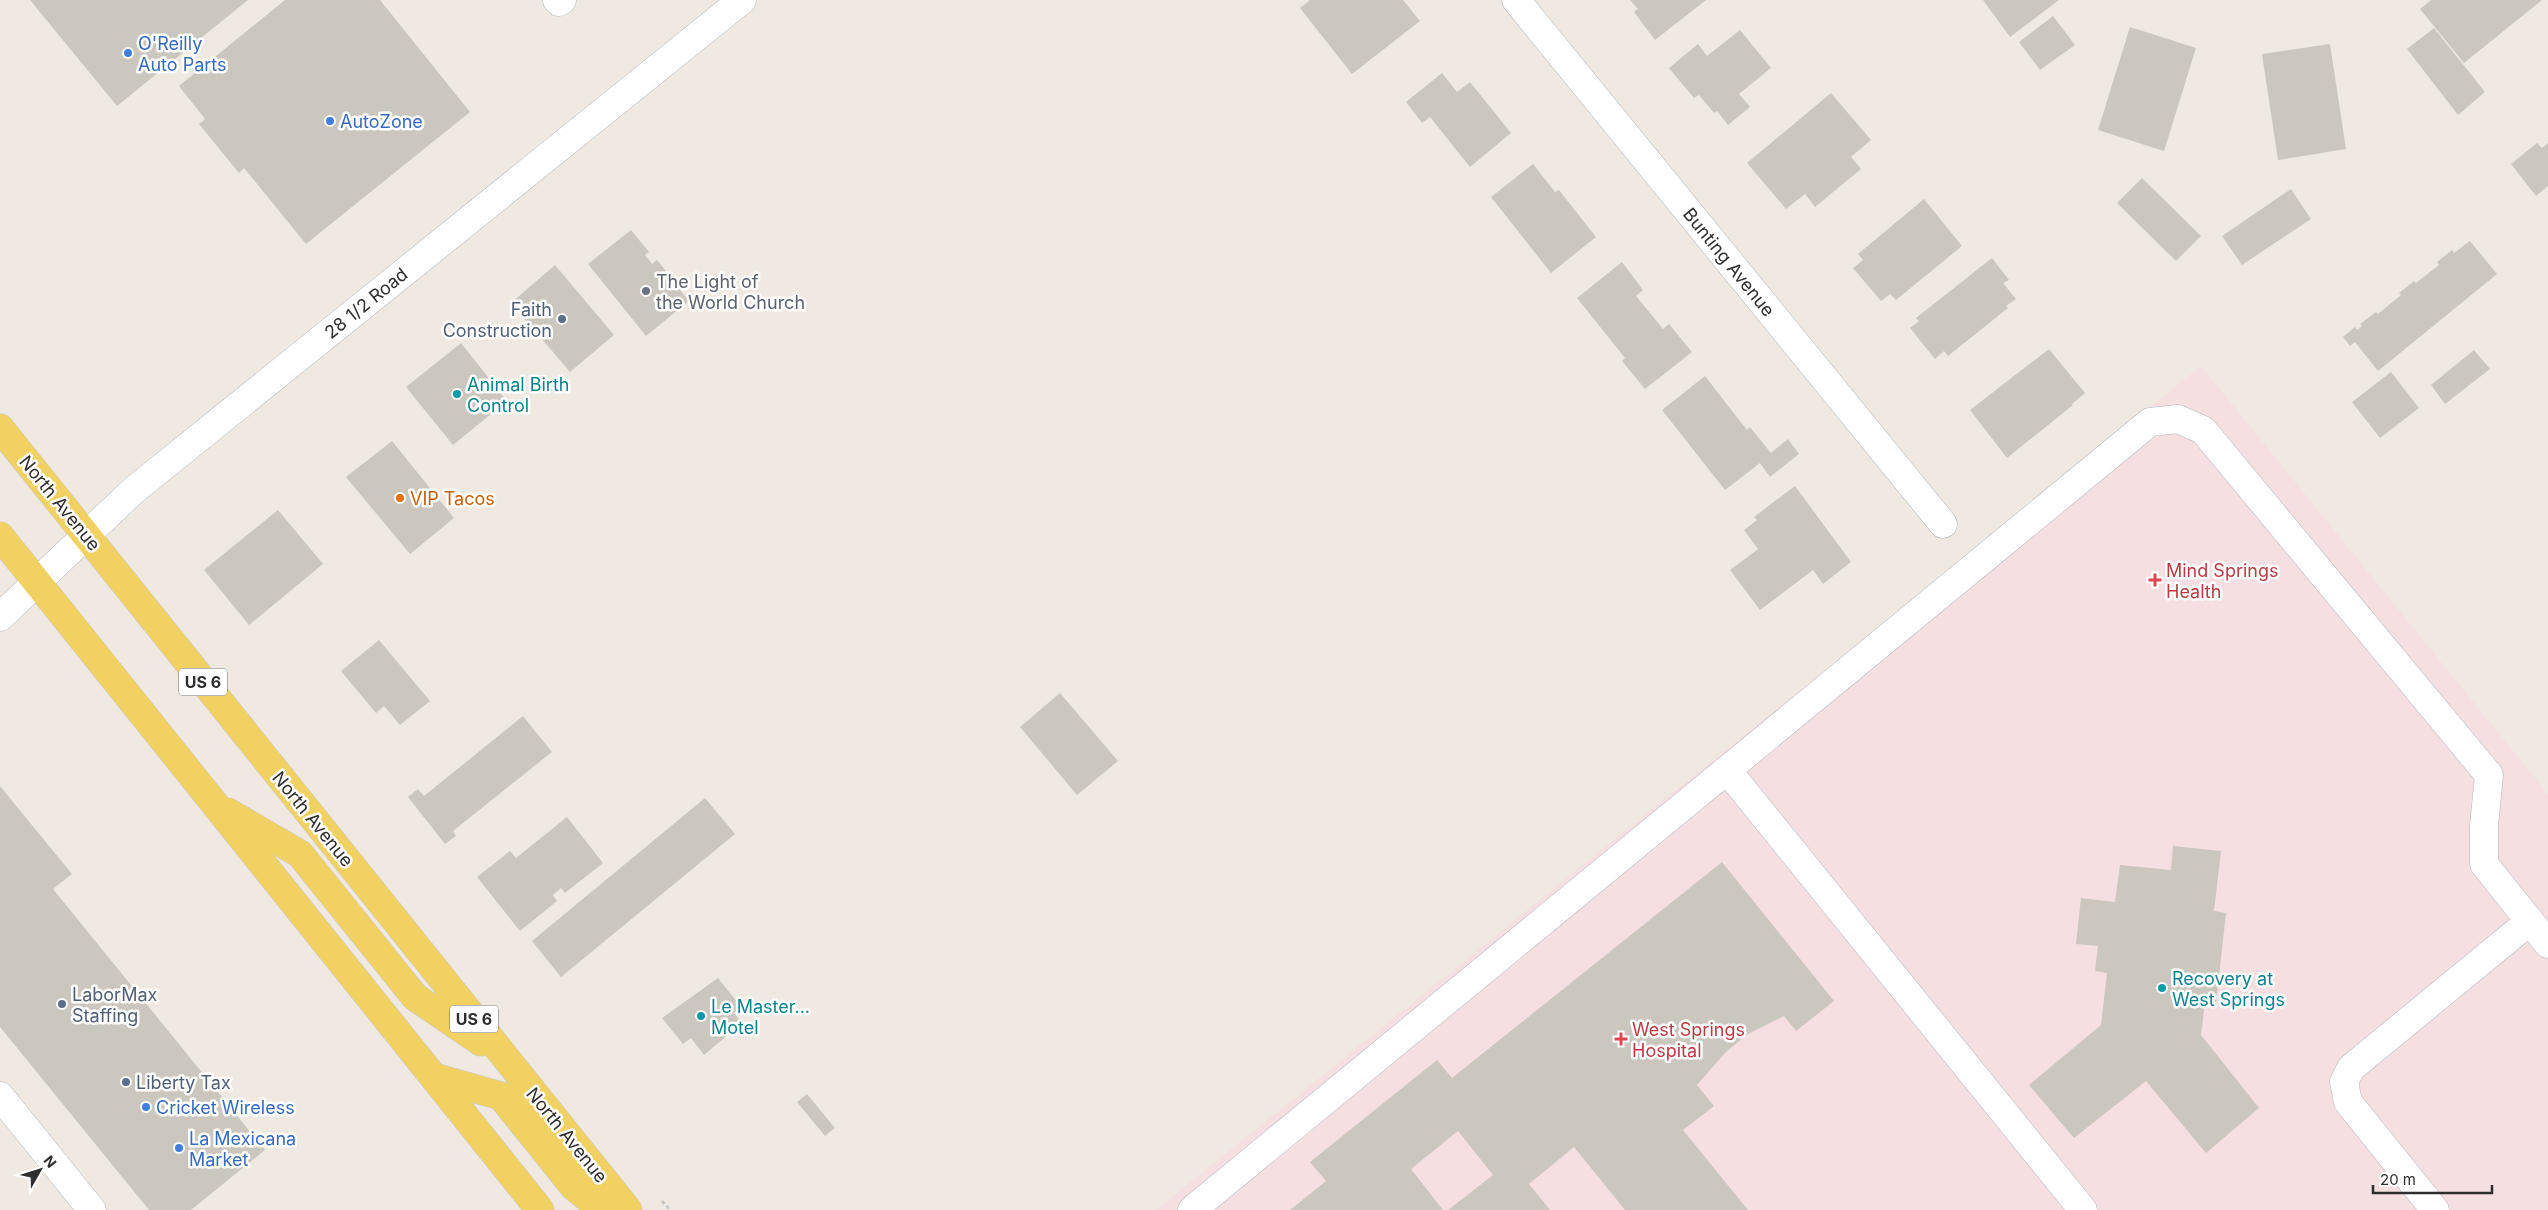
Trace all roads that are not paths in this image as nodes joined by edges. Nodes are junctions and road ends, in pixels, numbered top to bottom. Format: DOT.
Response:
graph roads {
  1 [pos="557,0"];
  2 [pos="562,0"];
  3 [pos="1516,0"];
  4 [pos="737,1"];
  5 [pos="0,428"];
  6 [pos="1943,524"];
  7 [pos="86,535"];
  8 [pos="0,536"];
  9 [pos="37,582"];
  10 [pos="0,617"];
  11 [pos="1727,770"];
  12 [pos="214,803"];
  13 [pos="2530,921"];
  14 [pos="2548,944"];
  15 [pos="507,1060"];
  16 [pos="434,1077"];
  17 [pos="0,1096"];
  18 [pos="92,1210"];
  19 [pos="540,1210"];
  20 [pos="603,1210"];
  21 [pos="628,1210"];
  22 [pos="1192,1210"];
  23 [pos="2083,1210"];
  24 [pos="2435,1210"];
  1 -- 2 [label="street"];
  3 -- 6 [label="street, Bunting Avenue"];
  4 -- 7 [label="street, 28 1/2 Road"];
  5 -- 7 [label="main road, North Avenue / US 6"];
  7 -- 9 [label="street, 28 1/2 Road"];
  7 -- 15 [label="main road, North Avenue / US 6"];
  8 -- 9 [label="main road"];
  9 -- 10 [label="street, 28 1/2 Road"];
  9 -- 12 [label="main road"];
  11 -- 13 [label="street"];
  11 -- 22 [label="street"];
  11 -- 23 [label="street"];
  12 -- 15 [label="main road"];
  12 -- 16 [label="main road"];
  13 -- 14 [label="street"];
  13 -- 24 [label="street"];
  15 -- 21 [label="main road, North Avenue / US 6"];
  16 -- 19 [label="main road"];
  16 -- 20 [label="main road"];
  17 -- 18 [label="street"];
}
